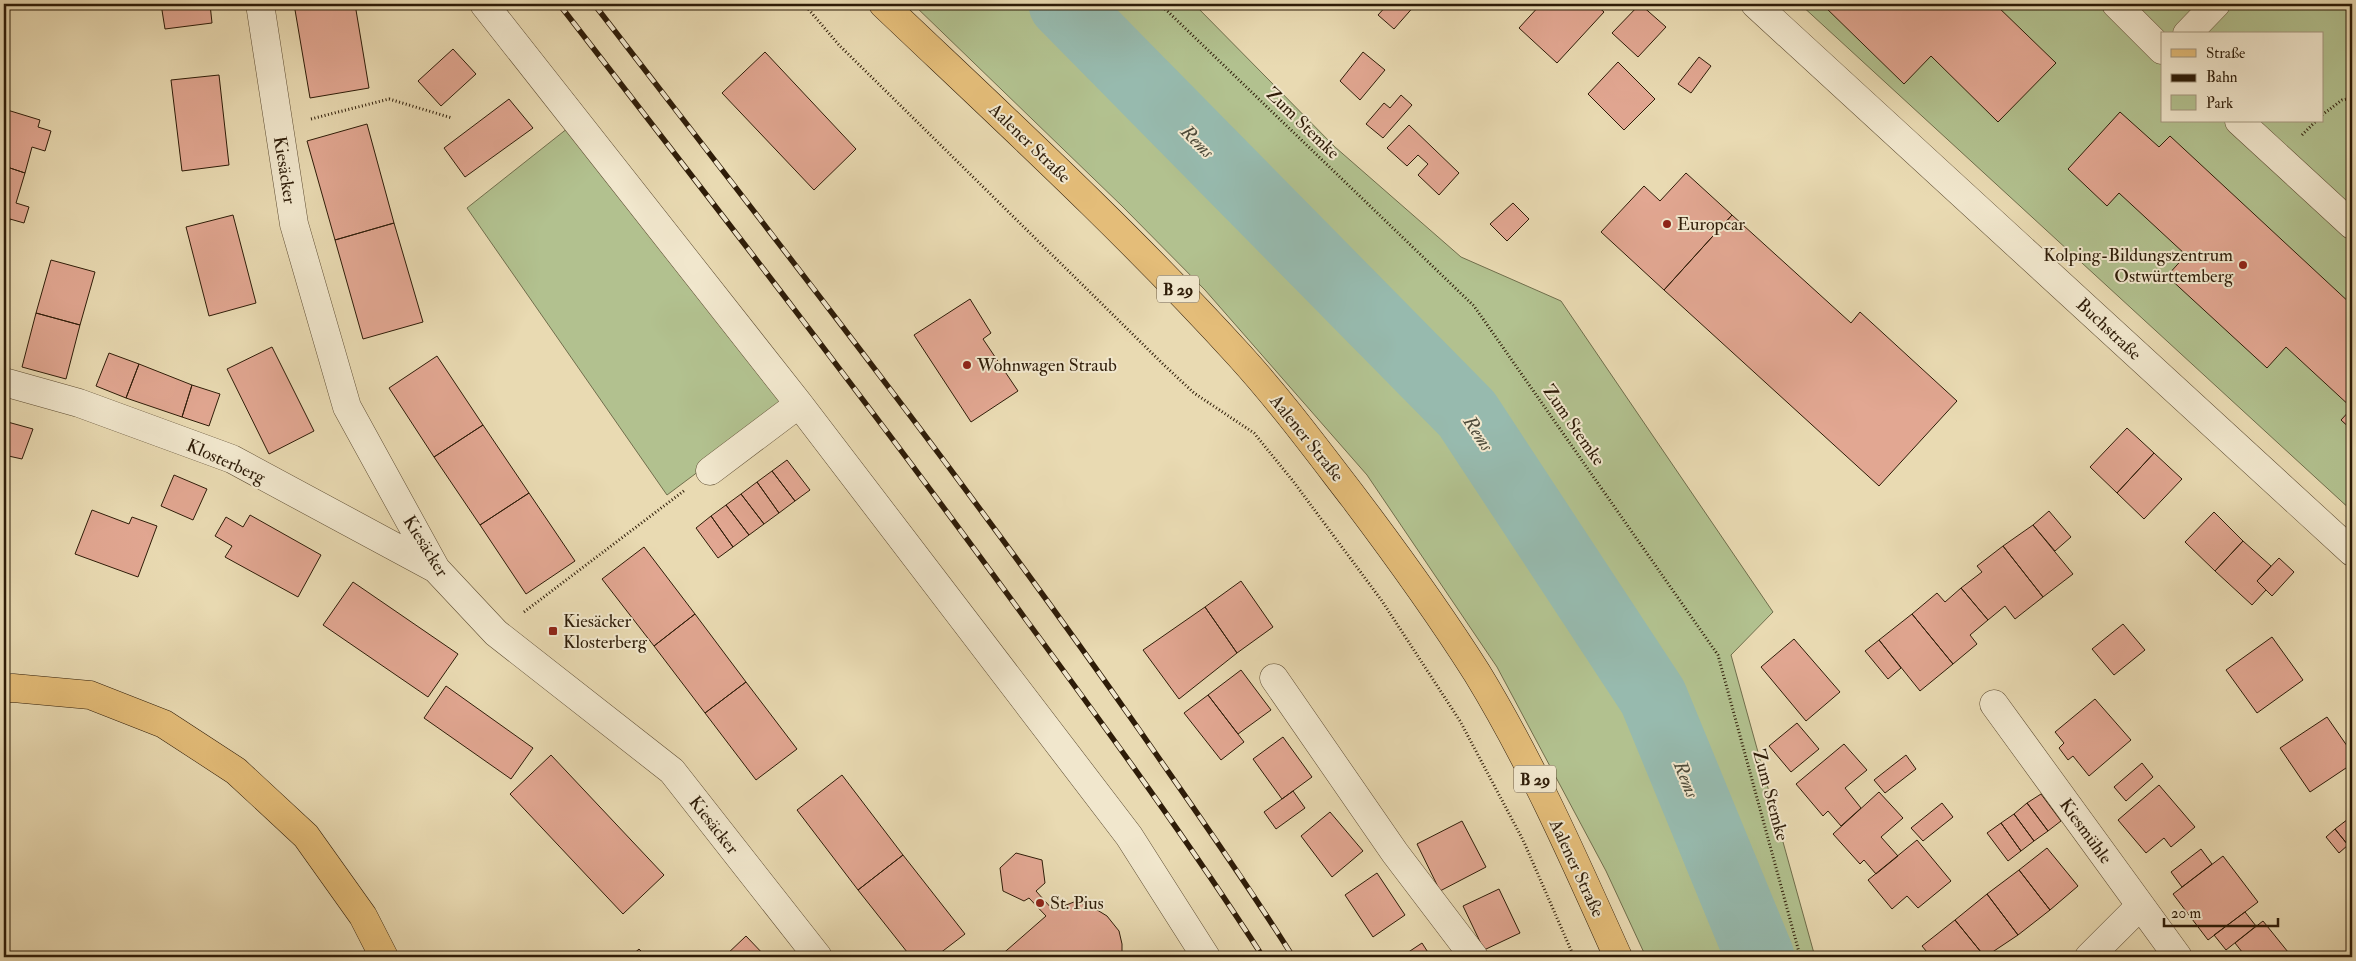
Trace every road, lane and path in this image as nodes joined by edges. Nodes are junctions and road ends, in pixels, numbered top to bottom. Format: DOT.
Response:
graph roads {
  1 [pos="260,4"];
  2 [pos="484,4"];
  3 [pos="804,4"];
  4 [pos="883,4"];
  5 [pos="1160,4"];
  6 [pos="1755,4"];
  7 [pos="2116,4"];
  8 [pos="2216,4"];
  9 [pos="2189,32"];
  10 [pos="2161,49"];
  11 [pos="2352,98"];
  12 [pos="2324,114"];
  13 [pos="452,118"];
  14 [pos="2240,122"];
  15 [pos="279,128"];
  16 [pos="2352,226"];
  17 [pos="4,382"];
  18 [pos="799,404"];
  19 [pos="710,471"];
  20 [pos="2352,552"];
  21 [pos="436,569"];
  22 [pos="496,633"];
  23 [pos="1274,678"];
  24 [pos="4,689"];
  25 [pos="1994,704"];
  26 [pos="2140,906"];
  27 [pos="384,957"];
  28 [pos="818,957"];
  29 [pos="1206,957"];
  30 [pos="1474,957"];
  31 [pos="1574,957"];
  32 [pos="1618,957"];
  33 [pos="1810,957"];
  34 [pos="2089,957"];
  35 [pos="2178,957"];
  1 -- 15 [label="street, Kiesäcker"];
  2 -- 18 [label="street"];
  3 -- 31 [label="path"];
  4 -- 32 [label="main road, Aalener Straße / B 29"];
  5 -- 33 [label="path, Zum Stemke"];
  6 -- 20 [label="street, Buchstraße"];
  7 -- 10 [label="street"];
  8 -- 9 [label="street"];
  11 -- 12 [label="path"];
  13 -- 15 [label="path"];
  14 -- 16 [label="street"];
  15 -- 21 [label="street, Kiesäcker"];
  17 -- 21 [label="street, Klosterberg"];
  18 -- 19 [label="street"];
  18 -- 29 [label="street"];
  19 -- 22 [label="path"];
  21 -- 22 [label="street, Kiesäcker"];
  22 -- 28 [label="street, Kiesäcker"];
  23 -- 30 [label="street"];
  24 -- 27 [label="main road"];
  25 -- 26 [label="street, Kiesmühle"];
  26 -- 34 [label="street"];
  26 -- 35 [label="street, Kiesmühle"];
}
